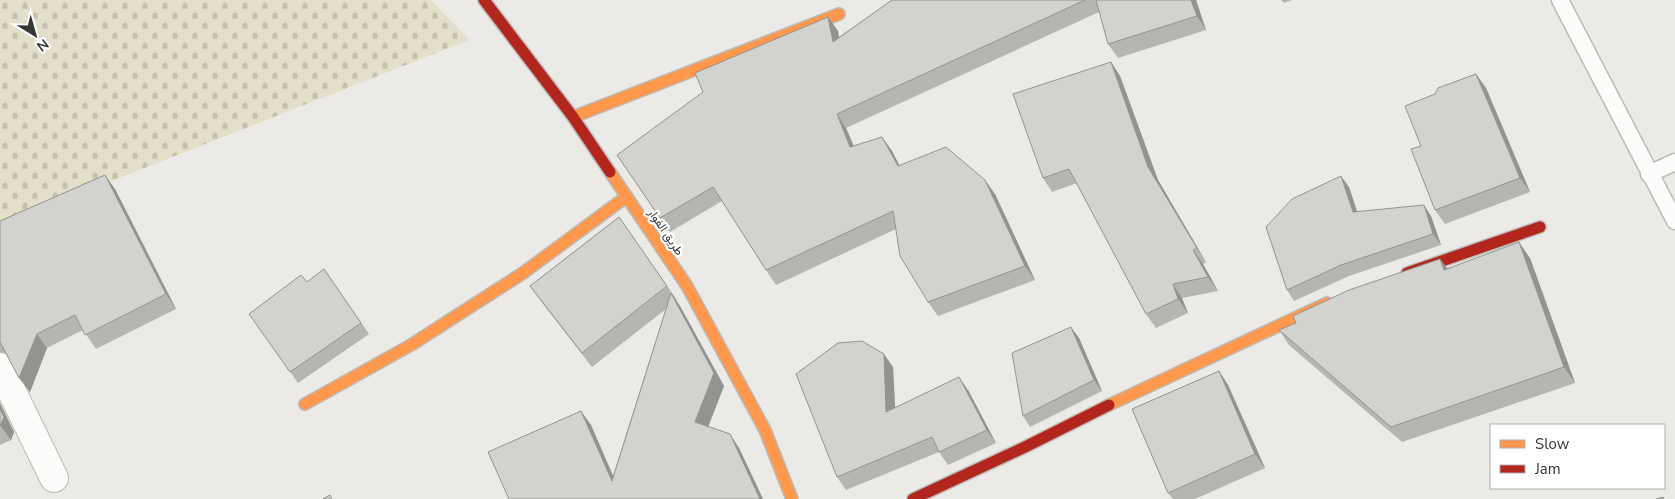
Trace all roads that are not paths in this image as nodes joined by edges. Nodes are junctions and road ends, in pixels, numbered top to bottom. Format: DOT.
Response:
graph roads {
  1 [pos="1560,0"];
  2 [pos="487,1"];
  3 [pos="838,14"];
  4 [pos="573,117"];
  5 [pos="1675,162"];
  6 [pos="1649,174"];
  7 [pos="626,197"];
  8 [pos="1675,221"];
  9 [pos="1540,226"];
  10 [pos="1391,278"];
  11 [pos="1336,299"];
  12 [pos="0,367"];
  13 [pos="305,404"];
  14 [pos="54,478"];
  15 [pos="792,499"];
  16 [pos="913,499"];
  1 -- 6 [label="lane"];
  2 -- 4 [label="street, طريق الفوار"];
  3 -- 4 [label="street"];
  4 -- 7 [label="street, طريق الفوار"];
  5 -- 6 [label="lane"];
  6 -- 8 [label="lane"];
  7 -- 13 [label="street"];
  7 -- 15 [label="street, طريق الفوار"];
  9 -- 10 [label="street"];
  11 -- 16 [label="street"];
  12 -- 14 [label="street"];
}
